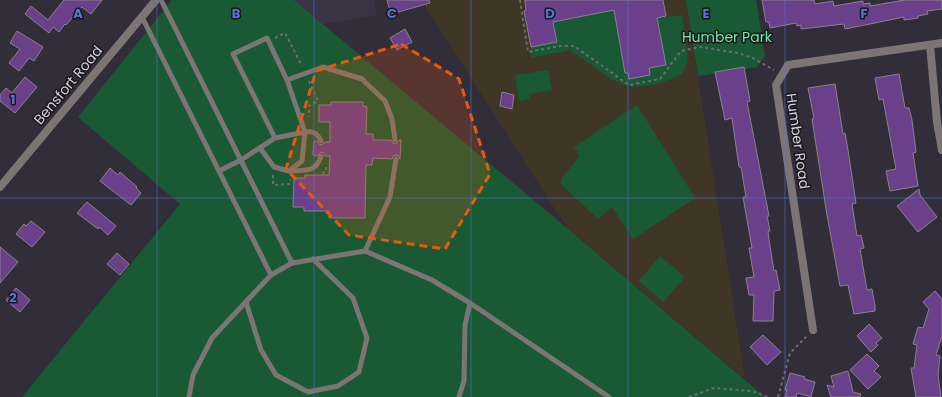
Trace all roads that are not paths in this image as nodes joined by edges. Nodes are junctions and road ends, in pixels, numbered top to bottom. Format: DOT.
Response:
graph roads {
  1 [pos="156,0"];
  2 [pos="161,0"];
  3 [pos="142,17"];
  4 [pos="942,43"];
  5 [pos="930,45"];
  6 [pos="287,80"];
  7 [pos="305,132"];
  8 [pos="274,138"];
  9 [pos="395,140"];
  10 [pos="321,142"];
  11 [pos="260,148"];
  12 [pos="942,150"];
  13 [pos="321,156"];
  14 [pos="396,159"];
  15 [pos="241,160"];
  16 [pos="219,171"];
  17 [pos="289,172"];
  18 [pos="0,187"];
  19 [pos="365,251"];
  20 [pos="313,260"];
  21 [pos="292,263"];
  22 [pos="272,275"];
  23 [pos="246,302"];
  24 [pos="470,303"];
  25 [pos="813,330"];
  26 [pos="189,397"];
  27 [pos="459,397"];
  28 [pos="609,397"];
  1 -- 3 [label="street, Bensfort Road"];
  2 -- 15 [label="lane"];
  3 -- 16 [label="lane"];
  3 -- 18 [label="street, Bensfort Road"];
  4 -- 5 [label="street, Humber Road"];
  5 -- 12 [label="street"];
  5 -- 25 [label="street, Humber Road"];
  6 -- 7 [label="lane"];
  6 -- 8 [label="lane"];
  6 -- 9 [label="lane"];
  7 -- 8 [label="lane"];
  7 -- 10 [label="lane"];
  7 -- 17 [label="lane"];
  8 -- 11 [label="lane"];
  11 -- 15 [label="lane"];
  11 -- 17 [label="lane"];
  13 -- 17 [label="lane"];
  14 -- 19 [label="lane"];
  15 -- 16 [label="lane"];
  15 -- 21 [label="lane"];
  16 -- 22 [label="lane"];
  19 -- 20 [label="lane"];
  19 -- 24 [label="lane"];
  20 -- 21 [label="lane"];
  20 -- 23 [label="lane"];
  21 -- 22 [label="lane"];
  22 -- 23 [label="lane"];
  23 -- 26 [label="lane"];
  24 -- 27 [label="lane"];
  24 -- 28 [label="lane"];
}
